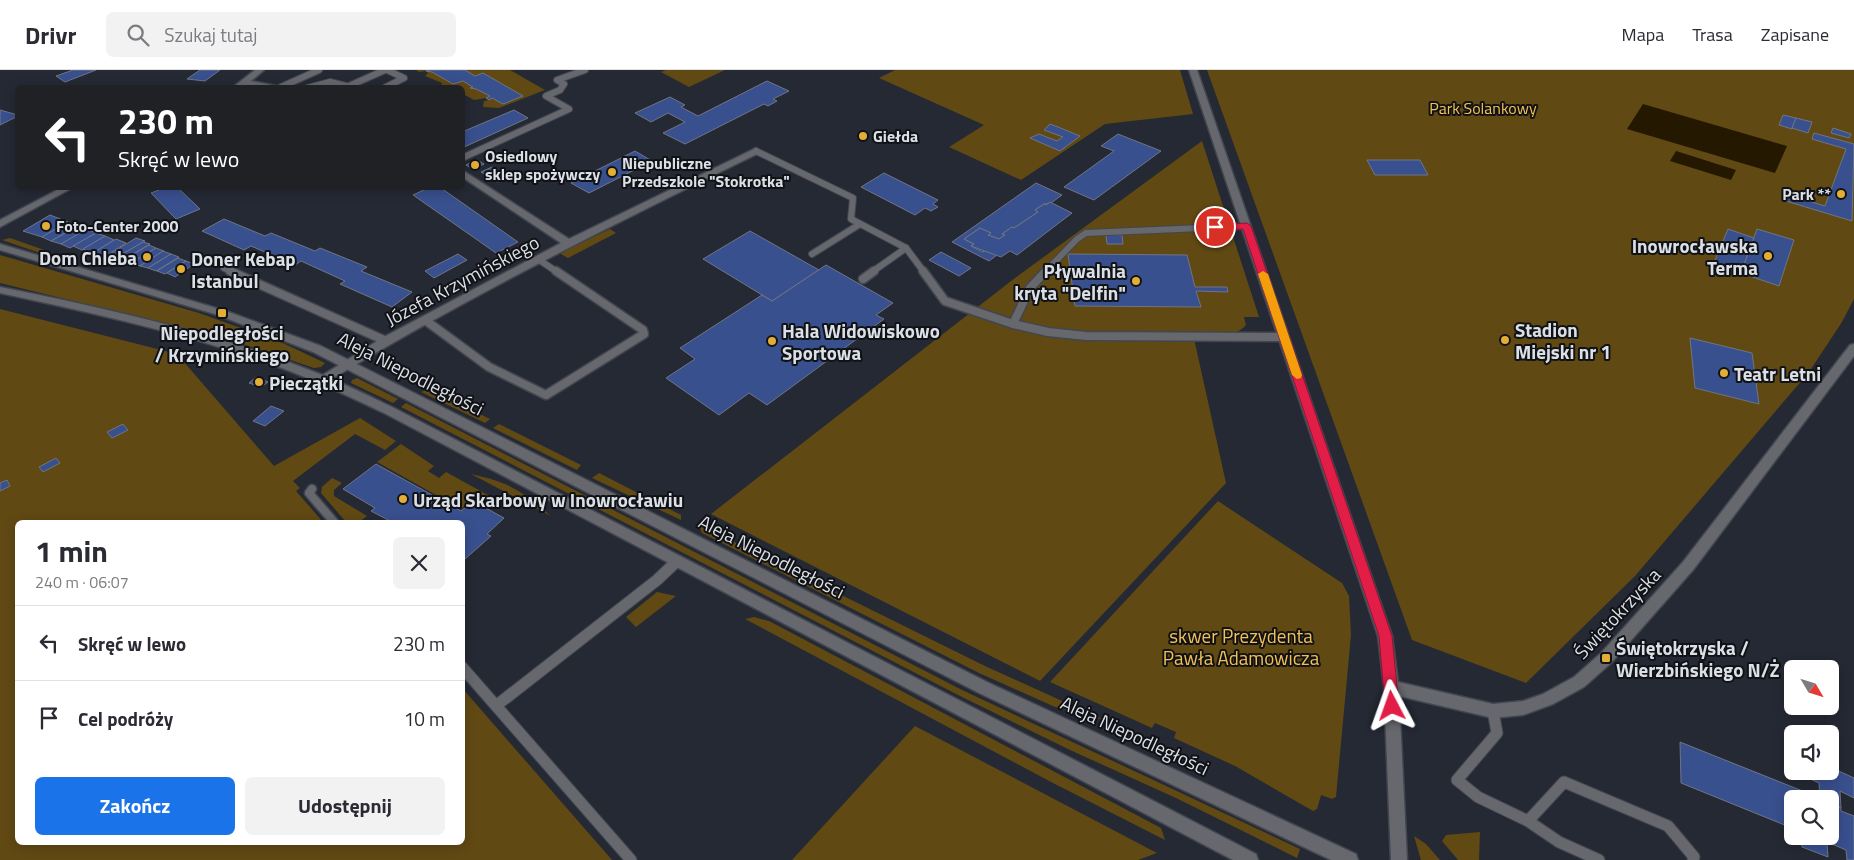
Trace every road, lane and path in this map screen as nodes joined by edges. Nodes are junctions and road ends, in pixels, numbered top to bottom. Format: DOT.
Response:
graph roads {
  1 [pos="260,70"];
  2 [pos="320,70"];
  3 [pos="386,70"];
  4 [pos="585,70"];
  5 [pos="1193,70"];
  6 [pos="244,82"];
  7 [pos="240,85"];
  8 [pos="267,85"];
  9 [pos="286,85"];
  10 [pos="314,85"];
  11 [pos="347,85"];
  12 [pos="356,85"];
  13 [pos="390,85"];
  14 [pos="756,151"];
  15 [pos="465,157"];
  16 [pos="465,175"];
  17 [pos="63,190"];
  18 [pos="0,224"];
  19 [pos="860,224"];
  20 [pos="1247,226"];
  21 [pos="568,243"];
  22 [pos="0,247"];
  23 [pos="906,248"];
  24 [pos="812,254"];
  25 [pos="538,259"];
  26 [pos="224,268"];
  27 [pos="863,279"];
  28 [pos="0,290"];
  29 [pos="425,320"];
  30 [pos="1013,324"];
  31 [pos="1284,337"];
  32 [pos="386,341"];
  33 [pos="1854,348"];
  34 [pos="346,364"];
  35 [pos="322,380"];
  36 [pos="312,489"];
  37 [pos="332,520"];
  38 [pos="676,562"];
  39 [pos="465,670"];
  40 [pos="1391,687"];
  41 [pos="497,705"];
  42 [pos="1493,711"];
  43 [pos="1528,822"];
  44 [pos="631,860"];
  45 [pos="1250,860"];
  46 [pos="1350,860"];
  47 [pos="1399,860"];
  48 [pos="1599,860"];
  49 [pos="1693,860"];
  1 -- 6 [label="street"];
  2 -- 9 [label="lane"];
  3 -- 12 [label="lane"];
  3 -- 13 [label="lane"];
  4 -- 15 [label="lane"];
  5 -- 20 [label="street"];
  6 -- 7 [label="street"];
  6 -- 8 [label="street"];
  10 -- 11 [label="lane"];
  14 -- 19 [label="lane"];
  14 -- 21 [label="street, Józefa Krzymińskiego"];
  16 -- 21 [label="street, Józefa Krzymińskiego"];
  17 -- 18 [label="street"];
  19 -- 23 [label="lane"];
  19 -- 24 [label="lane"];
  20 -- 30 [label="lane"];
  20 -- 31 [label="street"];
  21 -- 25 [label="street, Józefa Krzymińskiego"];
  22 -- 34 [label="street, Aleja Niepodległości"];
  23 -- 27 [label="lane"];
  23 -- 30 [label="lane"];
  25 -- 29 [label="street, Józefa Krzymińskiego"];
  25 -- 29 [label="lane"];
  26 -- 32 [label="lane"];
  28 -- 35 [label="street"];
  29 -- 32 [label="street, Józefa Krzymińskiego"];
  30 -- 31 [label="lane"];
  31 -- 40 [label="street"];
  32 -- 34 [label="street, Józefa Krzymińskiego"];
  33 -- 42 [label="street, Świętokrzyska"];
  34 -- 35 [label="street, Józefa Krzymińskiego"];
  34 -- 46 [label="street, Aleja Niepodległości"];
  35 -- 38 [label="street"];
  36 -- 37 [label="lane"];
  38 -- 41 [label="lane"];
  38 -- 45 [label="street"];
  39 -- 41 [label="lane"];
  40 -- 42 [label="street, Świętokrzyska"];
  40 -- 47 [label="street"];
  41 -- 44 [label="lane"];
  42 -- 43 [label="lane"];
  43 -- 48 [label="lane"];
  43 -- 49 [label="lane"];
}
